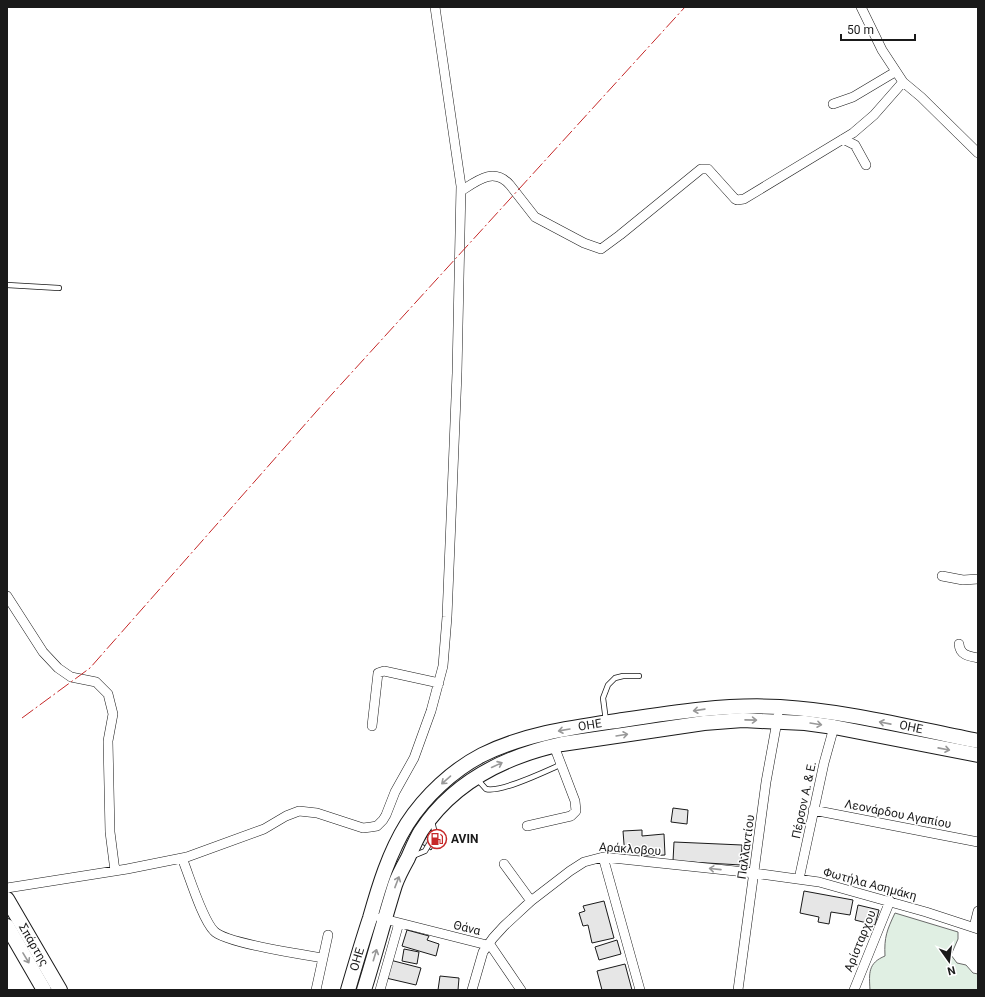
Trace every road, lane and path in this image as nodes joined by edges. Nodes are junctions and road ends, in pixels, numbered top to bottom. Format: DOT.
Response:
graph roads {
  1 [pos="435,7"];
  2 [pos="861,7"];
  3 [pos="895,72"];
  4 [pos="903,82"];
  5 [pos="833,104"];
  6 [pos="843,139"];
  7 [pos="978,153"];
  8 [pos="866,165"];
  9 [pos="461,191"];
  10 [pos="7,284"];
  11 [pos="59,288"];
  12 [pos="942,576"];
  13 [pos="978,579"];
  14 [pos="7,596"];
  15 [pos="959,644"];
  16 [pos="978,658"];
  17 [pos="639,676"];
  18 [pos="439,683"];
  19 [pos="780,707"];
  20 [pos="778,721"];
  21 [pos="606,723"];
  22 [pos="372,726"];
  23 [pos="834,727"];
  24 [pos="978,741"];
  25 [pos="554,746"];
  26 [pos="978,755"];
  27 [pos="562,764"];
  28 [pos="474,777"];
  29 [pos="813,810"];
  30 [pos="527,826"];
  31 [pos="978,842"];
  32 [pos="603,857"];
  33 [pos="182,858"];
  34 [pos="504,864"];
  35 [pos="115,871"];
  36 [pos="754,873"];
  37 [pos="799,879"];
  38 [pos="7,888"];
  39 [pos="7,899"];
  40 [pos="531,901"];
  41 [pos="890,901"];
  42 [pos="978,911"];
  43 [pos="370,915"];
  44 [pos="392,921"];
  45 [pos="7,926"];
  46 [pos="976,928"];
  47 [pos="328,935"];
  48 [pos="488,945"];
  49 [pos="323,958"];
  50 [pos="44,990"];
  51 [pos="60,990"];
  52 [pos="316,990"];
  53 [pos="348,990"];
  54 [pos="364,990"];
  55 [pos="380,990"];
  56 [pos="472,990"];
  57 [pos="521,990"];
  58 [pos="640,990"];
  59 [pos="738,990"];
  60 [pos="854,990"];
  1 -- 9 [label="street"];
  2 -- 3 [label="street"];
  3 -- 4 [label="street"];
  3 -- 5 [label="street"];
  4 -- 6 [label="street"];
  4 -- 7 [label="street"];
  6 -- 8 [label="street"];
  6 -- 9 [label="street"];
  9 -- 18 [label="street"];
  10 -- 11 [label="lane"];
  12 -- 13 [label="street"];
  14 -- 35 [label="street"];
  15 -- 16 [label="street"];
  17 -- 21 [label="lane"];
  18 -- 22 [label="street"];
  18 -- 33 [label="street"];
  19 -- 20 [label="street, Παλλαντίου"];
  19 -- 21 [label="main road, ΟΗΕ, one-way"];
  24 -- 19 [label="main road, ΟΗΕ, one-way"];
  20 -- 23 [label="main road, ΟΗΕ, one-way"];
  25 -- 20 [label="main road, ΟΗΕ, one-way"];
  20 -- 36 [label="street, Παλλαντίου"];
  21 -- 43 [label="main road, ΟΗΕ, one-way"];
  23 -- 26 [label="main road, ΟΗΕ, one-way"];
  23 -- 29 [label="street, Πέρσον Α. & Ε."];
  25 -- 27 [label="street"];
  28 -- 25 [label="main road, ΟΗΕ, one-way"];
  27 -- 28 [label="lane"];
  27 -- 30 [label="street"];
  44 -- 28 [label="main road, ΟΗΕ, one-way"];
  29 -- 31 [label="street, Λεονάρδου Αγαπίου"];
  29 -- 37 [label="street, Πέρσον Α. & Ε."];
  36 -- 32 [label="street, Αράκλοβου, one-way"];
  32 -- 40 [label="street, Αράκλοβου"];
  32 -- 58 [label="street"];
  33 -- 35 [label="street"];
  33 -- 49 [label="street"];
  34 -- 40 [label="street"];
  35 -- 38 [label="street"];
  36 -- 37 [label="street, Φωτήλα Ασημάκη"];
  36 -- 59 [label="street, Παλλαντίου"];
  37 -- 41 [label="street, Φωτήλα Ασημάκη"];
  39 -- 51 [label="main road, Σπάρτης"];
  40 -- 48 [label="street, Αράκλοβου"];
  41 -- 46 [label="street, Φωτήλα Ασημάκη"];
  41 -- 60 [label="street, Αρίσταρχου"];
  42 -- 46 [label="street"];
  43 -- 44 [label="street, Θάνα"];
  43 -- 53 [label="main road, ΟΗΕ"];
  44 -- 48 [label="street, Θάνα"];
  54 -- 44 [label="main road, ΟΗΕ, one-way"];
  44 -- 55 [label="street"];
  45 -- 50 [label="main road, Σπάρτης, one-way"];
  47 -- 49 [label="street"];
  48 -- 56 [label="street, Αράκλοβου"];
  48 -- 57 [label="street, Θάνα"];
  49 -- 52 [label="street"];
}
